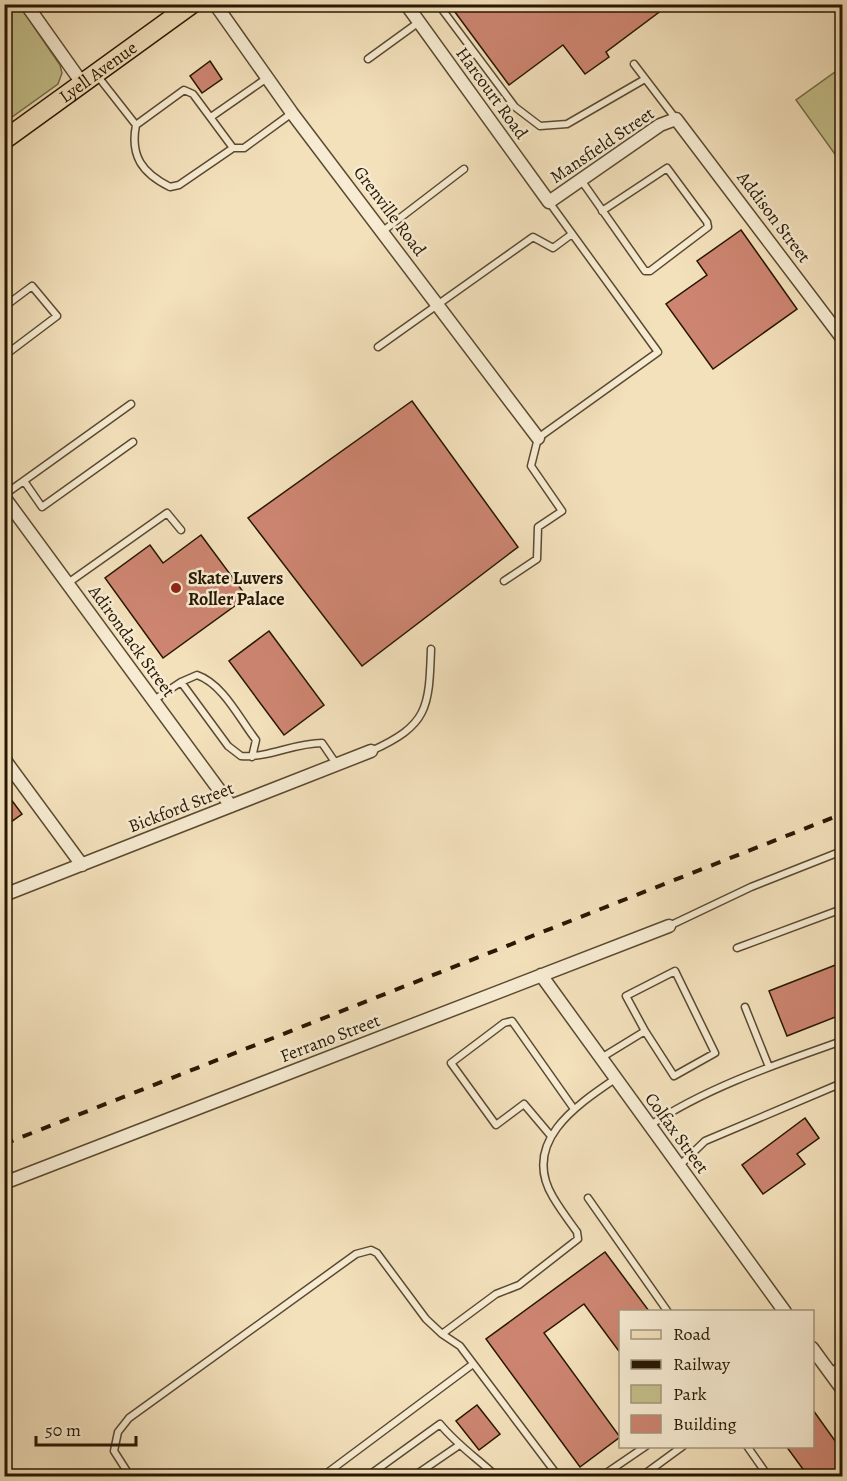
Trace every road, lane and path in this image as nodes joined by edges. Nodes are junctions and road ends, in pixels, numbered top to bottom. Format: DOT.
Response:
graph roads {
  1 [pos="26,4"];
  2 [pos="192,4"];
  3 [pos="215,4"];
  4 [pos="406,4"];
  5 [pos="438,4"];
  6 [pos="419,22"];
  7 [pos="368,59"];
  8 [pos="634,64"];
  9 [pos="89,78"];
  10 [pos="267,78"];
  11 [pos="645,79"];
  12 [pos="292,113"];
  13 [pos="211,117"];
  14 [pos="676,119"];
  15 [pos="136,125"];
  16 [pos="4,140"];
  17 [pos="234,148"];
  18 [pos="464,169"];
  19 [pos="580,180"];
  20 [pos="549,202"];
  21 [pos="602,211"];
  22 [pos="383,231"];
  23 [pos="573,234"];
  24 [pos="439,305"];
  25 [pos="4,307"];
  26 [pos="843,338"];
  27 [pos="378,347"];
  28 [pos="4,356"];
  29 [pos="131,404"];
  30 [pos="538,438"];
  31 [pos="133,442"];
  32 [pos="24,481"];
  33 [pos="4,496"];
  34 [pos="181,530"];
  35 [pos="504,581"];
  36 [pos="68,583"];
  37 [pos="431,650"];
  38 [pos="181,682"];
  39 [pos="154,700"];
  40 [pos="371,751"];
  41 [pos="252,757"];
  42 [pos="4,759"];
  43 [pos="337,765"];
  44 [pos="231,806"];
  45 [pos="843,851"];
  46 [pos="82,865"];
  47 [pos="4,895"];
  48 [pos="843,909"];
  49 [pos="669,926"];
  50 [pos="737,948"];
  51 [pos="541,975"];
  52 [pos="745,1007"];
  53 [pos="645,1031"];
  54 [pos="843,1041"];
  55 [pos="600,1059"];
  56 [pos="769,1067"];
  57 [pos="615,1079"];
  58 [pos="843,1083"];
  59 [pos="574,1109"];
  60 [pos="649,1126"];
  61 [pos="551,1136"];
  62 [pos="679,1166"];
  63 [pos="4,1183"];
  64 [pos="588,1198"];
  65 [pos="667,1310"];
  66 [pos="784,1310"];
  67 [pos="442,1334"];
  68 [pos="814,1350"];
  69 [pos="473,1364"];
  70 [pos="843,1364"];
  71 [pos="830,1373"];
  72 [pos="843,1389"];
  73 [pos="458,1446"];
  74 [pos="643,1448"];
  75 [pos="680,1448"];
  76 [pos="748,1448"];
  77 [pos="130,1476"];
  78 [pos="323,1476"];
  79 [pos="368,1476"];
  80 [pos="414,1476"];
  81 [pos="496,1476"];
  82 [pos="558,1476"];
  83 [pos="602,1476"];
  84 [pos="642,1476"];
  85 [pos="768,1476"];
  1 -- 9 [label="street"];
  2 -- 9 [label="main road, Lyell Avenue"];
  3 -- 10 [label="street, Grenville Road"];
  4 -- 6 [label="street, Harcourt Road"];
  5 -- 11 [label="lane"];
  6 -- 7 [label="lane"];
  6 -- 20 [label="street, Harcourt Road"];
  8 -- 11 [label="lane"];
  9 -- 15 [label="lane"];
  9 -- 16 [label="main road, Lyell Avenue"];
  10 -- 12 [label="street, Grenville Road"];
  10 -- 13 [label="lane"];
  11 -- 14 [label="lane"];
  12 -- 17 [label="lane"];
  12 -- 22 [label="street, Grenville Road"];
  13 -- 15 [label="lane"];
  13 -- 17 [label="lane"];
  14 -- 19 [label="street, Mansfield Street"];
  14 -- 26 [label="street, Addison Street"];
  15 -- 17 [label="lane"];
  18 -- 22 [label="lane"];
  19 -- 20 [label="street, Mansfield Street"];
  19 -- 21 [label="lane"];
  20 -- 23 [label="lane"];
  21 -- 21 [label="lane"];
  22 -- 24 [label="street, Grenville Road"];
  23 -- 24 [label="lane"];
  23 -- 30 [label="lane"];
  24 -- 27 [label="lane"];
  24 -- 30 [label="street, Grenville Road"];
  25 -- 28 [label="lane"];
  29 -- 32 [label="lane"];
  30 -- 35 [label="lane"];
  31 -- 32 [label="lane"];
  32 -- 33 [label="lane"];
  33 -- 36 [label="street, Adirondack Street"];
  34 -- 36 [label="lane"];
  36 -- 39 [label="street, Adirondack Street"];
  37 -- 40 [label="lane"];
  38 -- 39 [label="lane"];
  38 -- 41 [label="lane"];
  38 -- 41 [label="lane"];
  39 -- 44 [label="street, Adirondack Street"];
  40 -- 43 [label="street, Bickford Street"];
  41 -- 43 [label="lane"];
  42 -- 46 [label="street"];
  43 -- 44 [label="street, Bickford Street"];
  44 -- 46 [label="street, Bickford Street"];
  45 -- 49 [label="lane"];
  46 -- 47 [label="street, Bickford Street"];
  48 -- 50 [label="lane"];
  49 -- 51 [label="street, Ferrano Street"];
  51 -- 55 [label="street, Colfax Street"];
  51 -- 63 [label="street, Ferrano Street"];
  52 -- 56 [label="lane"];
  53 -- 53 [label="lane"];
  53 -- 55 [label="lane"];
  54 -- 56 [label="lane"];
  55 -- 57 [label="street, Colfax Street"];
  56 -- 60 [label="lane"];
  57 -- 59 [label="lane"];
  57 -- 60 [label="street, Colfax Street"];
  58 -- 62 [label="lane"];
  59 -- 61 [label="lane"];
  59 -- 61 [label="lane"];
  60 -- 62 [label="street, Colfax Street"];
  61 -- 67 [label="lane"];
  62 -- 66 [label="street, Colfax Street"];
  64 -- 65 [label="lane"];
  67 -- 69 [label="lane"];
  67 -- 77 [label="lane"];
  68 -- 71 [label="street"];
  69 -- 78 [label="lane"];
  69 -- 82 [label="lane"];
  70 -- 71 [label="lane"];
  71 -- 72 [label="street"];
  73 -- 79 [label="lane"];
  73 -- 80 [label="lane"];
  73 -- 81 [label="lane"];
  74 -- 83 [label="lane"];
  75 -- 84 [label="lane"];
  76 -- 85 [label="lane"];
}
